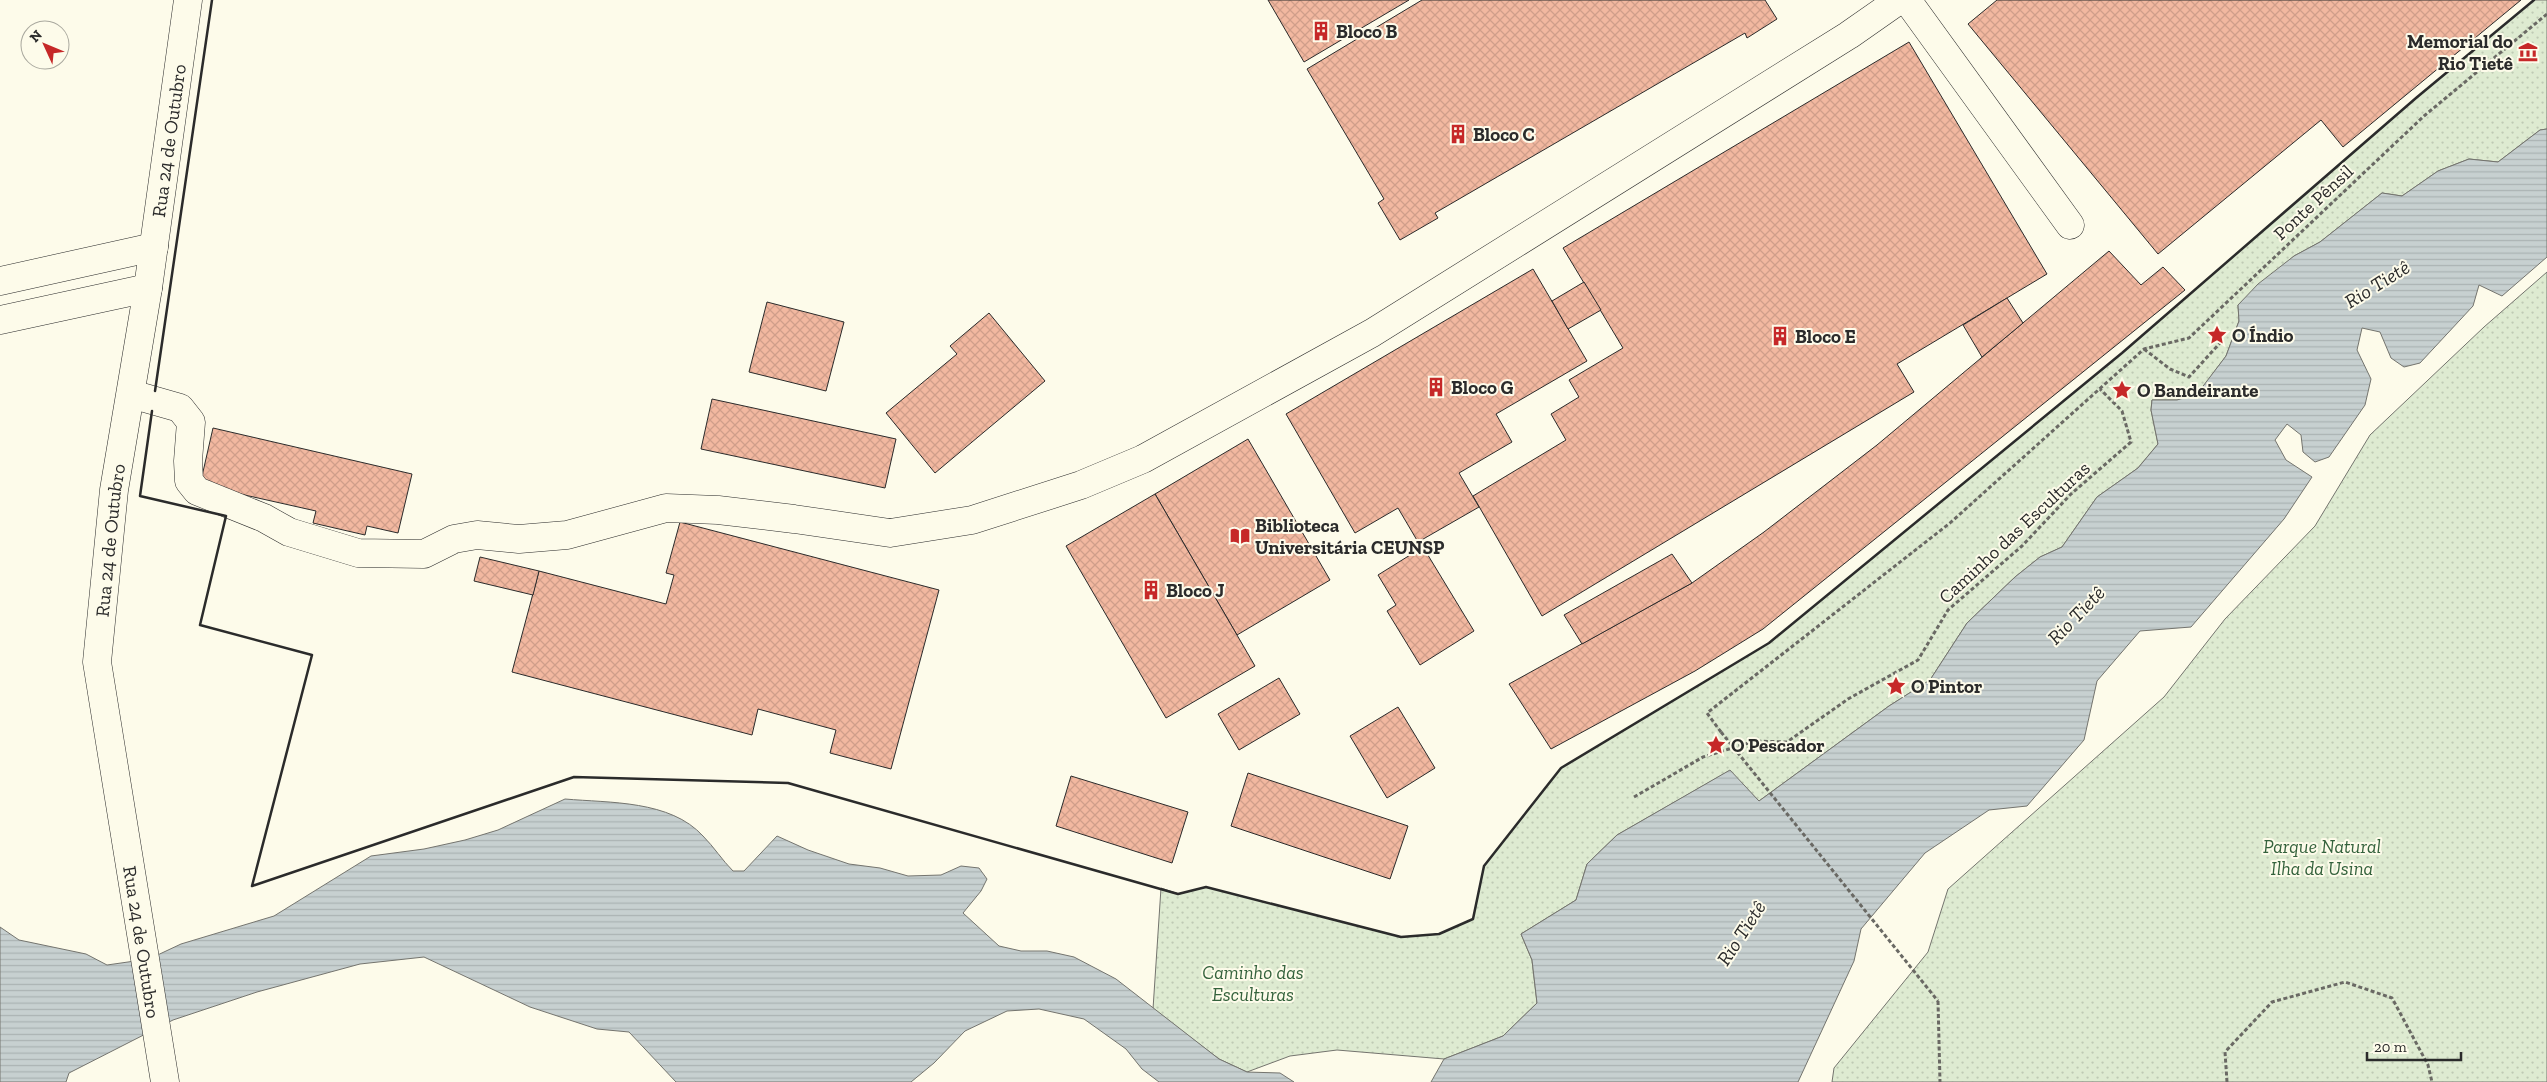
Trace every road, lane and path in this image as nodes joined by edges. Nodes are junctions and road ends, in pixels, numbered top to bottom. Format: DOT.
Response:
graph roads {
  1 [pos="188,0"];
  2 [pos="1899,0"];
  3 [pos="1907,0"];
  4 [pos="2547,14"];
  5 [pos="2070,225"];
  6 [pos="154,247"];
  7 [pos="0,281"];
  8 [pos="148,288"];
  9 [pos="0,320"];
  10 [pos="2220,343"];
  11 [pos="2144,349"];
  12 [pos="2100,388"];
  13 [pos="131,394"];
  14 [pos="1634,797"];
  15 [pos="163,1072"];
  16 [pos="1940,1082"];
  17 [pos="2227,1082"];
  18 [pos="2432,1082"];
  1 -- 6 [label="street, Rua 24 de Outubro"];
  2 -- 13 [label="street"];
  3 -- 5 [label="street"];
  4 -- 11 [label="path, Ponte Pênsil"];
  6 -- 7 [label="street"];
  6 -- 8 [label="street, Rua 24 de Outubro"];
  8 -- 9 [label="street"];
  8 -- 13 [label="street, Rua 24 de Outubro"];
  10 -- 11 [label="path"];
  11 -- 12 [label="path"];
  12 -- 14 [label="path, Caminho das Esculturas"];
  12 -- 16 [label="path, bridge"];
  13 -- 15 [label="street, Rua 24 de Outubro"];
  17 -- 18 [label="path"];
}
